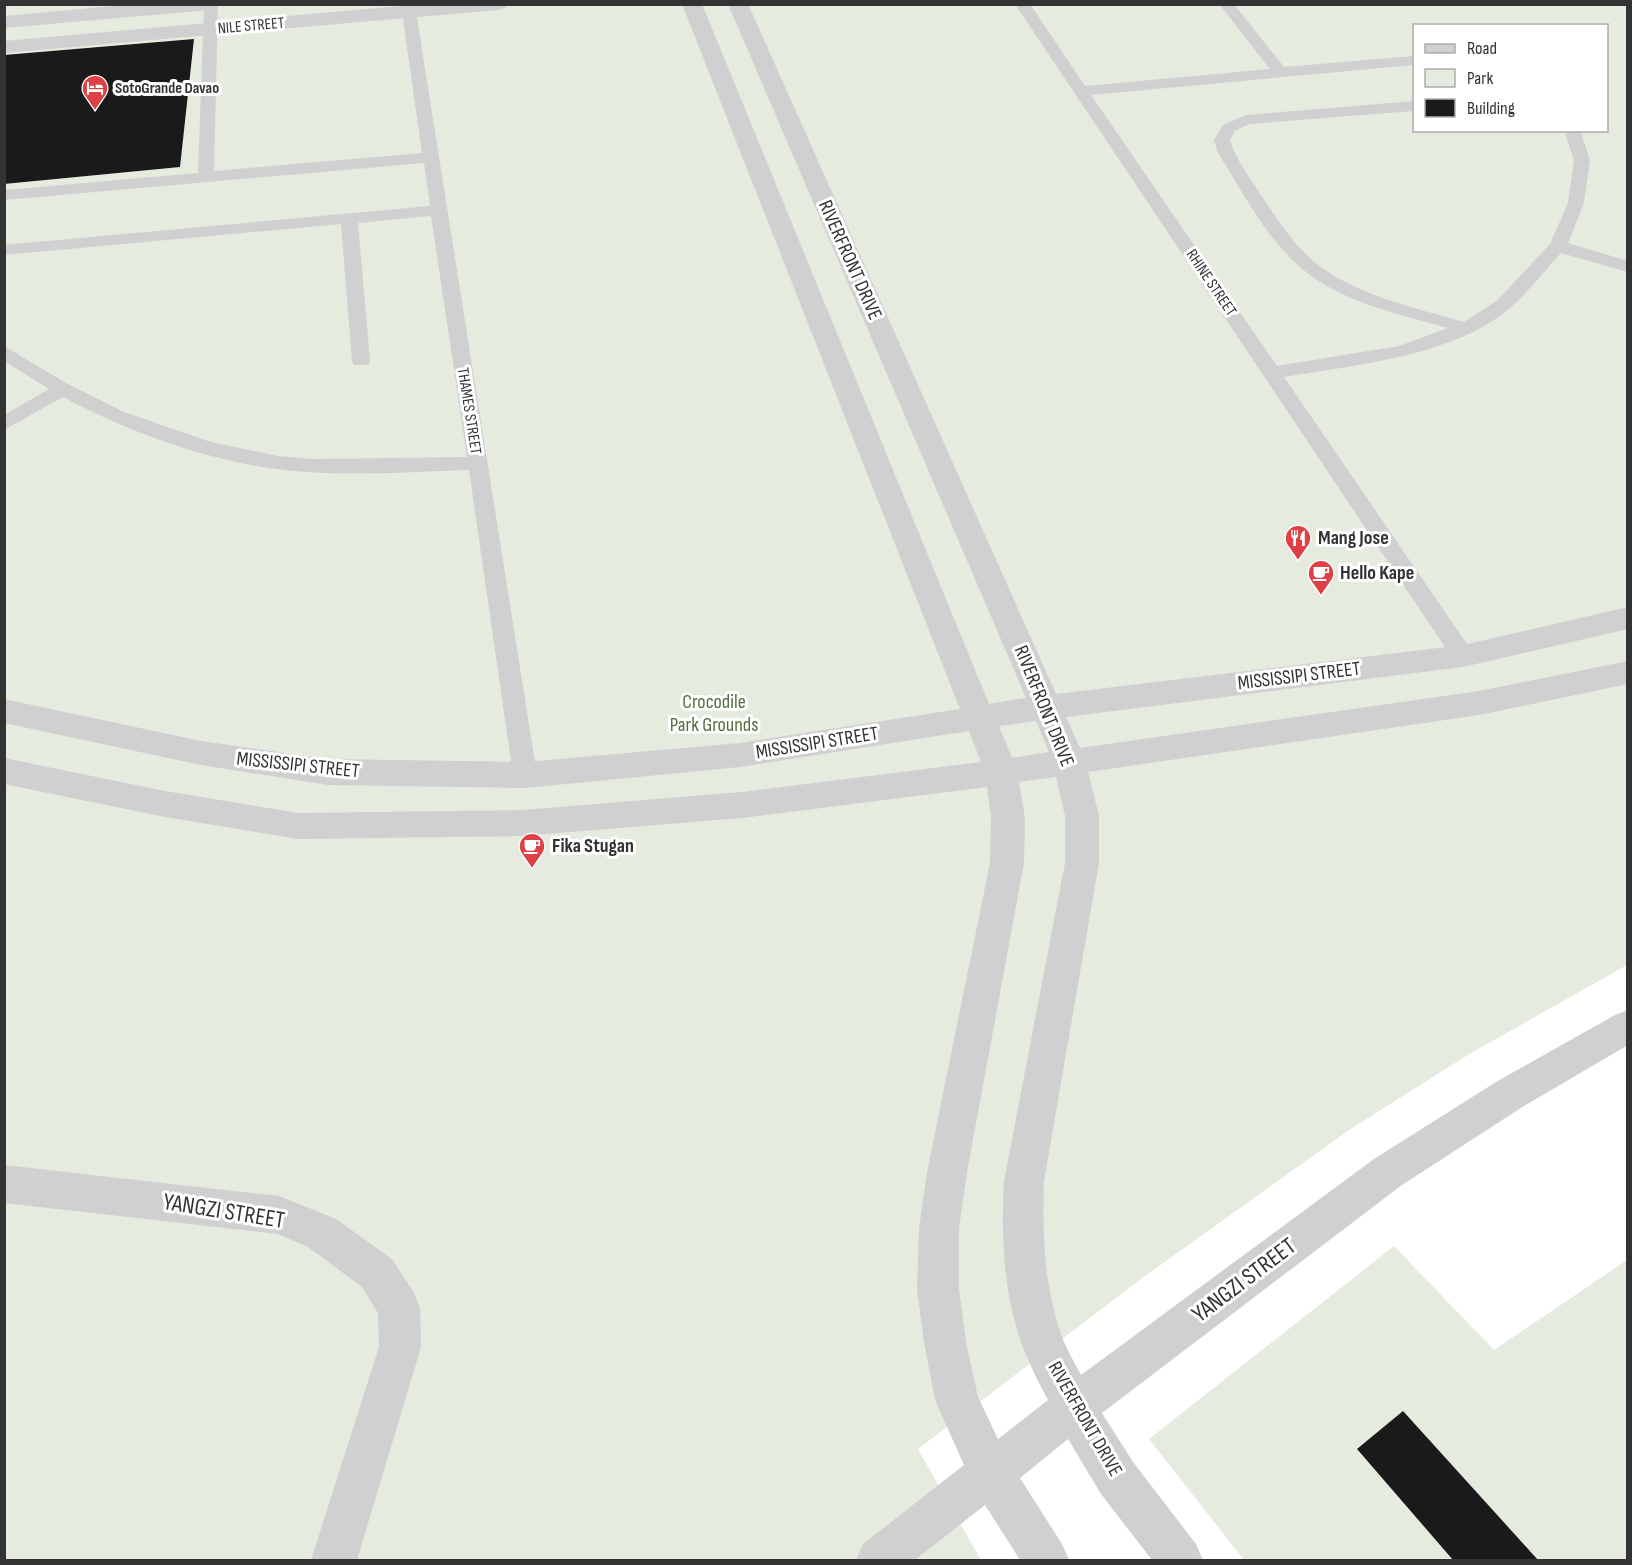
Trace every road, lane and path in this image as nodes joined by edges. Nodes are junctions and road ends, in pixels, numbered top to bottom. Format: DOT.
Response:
graph roads {
  1 [pos="211,4"];
  2 [pos="498,4"];
  3 [pos="692,4"];
  4 [pos="738,4"];
  5 [pos="1022,4"];
  6 [pos="1226,4"];
  7 [pos="409,12"];
  8 [pos="4,22"];
  9 [pos="210,29"];
  10 [pos="4,47"];
  11 [pos="1413,60"];
  12 [pos="1280,72"];
  13 [pos="1080,91"];
  14 [pos="1413,106"];
  15 [pos="1573,132"];
  16 [pos="431,157"];
  17 [pos="206,177"];
  18 [pos="4,195"];
  19 [pos="439,210"];
  20 [pos="349,218"];
  21 [pos="1558,246"];
  22 [pos="4,250"];
  23 [pos="1628,267"];
  24 [pos="1466,328"];
  25 [pos="4,352"];
  26 [pos="361,361"];
  27 [pos="1272,372"];
  28 [pos="60,390"];
  29 [pos="4,423"];
  30 [pos="477,463"];
  31 [pos="1628,618"];
  32 [pos="1463,656"];
  33 [pos="1628,672"];
  34 [pos="1047,707"];
  35 [pos="4,711"];
  36 [pos="981,718"];
  37 [pos="1069,760"];
  38 [pos="4,771"];
  39 [pos="1001,772"];
  40 [pos="525,775"];
  41 [pos="1628,1026"];
  42 [pos="4,1184"];
  43 [pos="1074,1407"];
  44 [pos="990,1472"];
  45 [pos="334,1560"];
  46 [pos="879,1560"];
  47 [pos="1046,1560"];
  48 [pos="1180,1560"];
  1 -- 8 [label="street, NILE STREET"];
  1 -- 9 [label="lane"];
  2 -- 7 [label="street, NILE STREET"];
  3 -- 36 [label="street"];
  4 -- 34 [label="street, RIVERFRONT DRIVE"];
  5 -- 13 [label="lane, RHINE STREET"];
  6 -- 12 [label="lane"];
  7 -- 9 [label="street, NILE STREET"];
  7 -- 16 [label="lane, THAMES STREET"];
  9 -- 10 [label="street, NILE STREET"];
  9 -- 17 [label="lane"];
  11 -- 12 [label="lane"];
  12 -- 13 [label="lane"];
  13 -- 27 [label="lane, RHINE STREET"];
  14 -- 24 [label="lane"];
  15 -- 21 [label="lane"];
  16 -- 17 [label="lane"];
  16 -- 19 [label="lane, THAMES STREET"];
  17 -- 18 [label="lane"];
  19 -- 20 [label="lane"];
  19 -- 30 [label="lane, THAMES STREET"];
  20 -- 22 [label="lane"];
  20 -- 26 [label="lane"];
  21 -- 23 [label="lane"];
  21 -- 24 [label="lane"];
  24 -- 27 [label="lane"];
  25 -- 28 [label="lane, THAMES STREET"];
  27 -- 32 [label="lane, RHINE STREET"];
  28 -- 29 [label="lane"];
  28 -- 30 [label="lane, THAMES STREET"];
  30 -- 40 [label="lane"];
  31 -- 32 [label="street, MISSISSIPI STREET"];
  32 -- 34 [label="street, MISSISSIPI STREET"];
  33 -- 37 [label="street"];
  34 -- 36 [label="street, MISSISSIPI STREET"];
  34 -- 37 [label="street, RIVERFRONT DRIVE"];
  35 -- 40 [label="street, MISSISSIPI STREET"];
  36 -- 39 [label="street"];
  36 -- 40 [label="street, MISSISSIPI STREET"];
  37 -- 39 [label="street"];
  37 -- 43 [label="street, RIVERFRONT DRIVE"];
  38 -- 39 [label="street"];
  39 -- 44 [label="street"];
  41 -- 43 [label="street, YANGZI STREET"];
  42 -- 45 [label="street, YANGZI STREET"];
  43 -- 44 [label="street, YANGZI STREET"];
  43 -- 48 [label="street, RIVERFRONT DRIVE"];
  44 -- 46 [label="street, YANGZI STREET"];
  44 -- 47 [label="street"];
}
